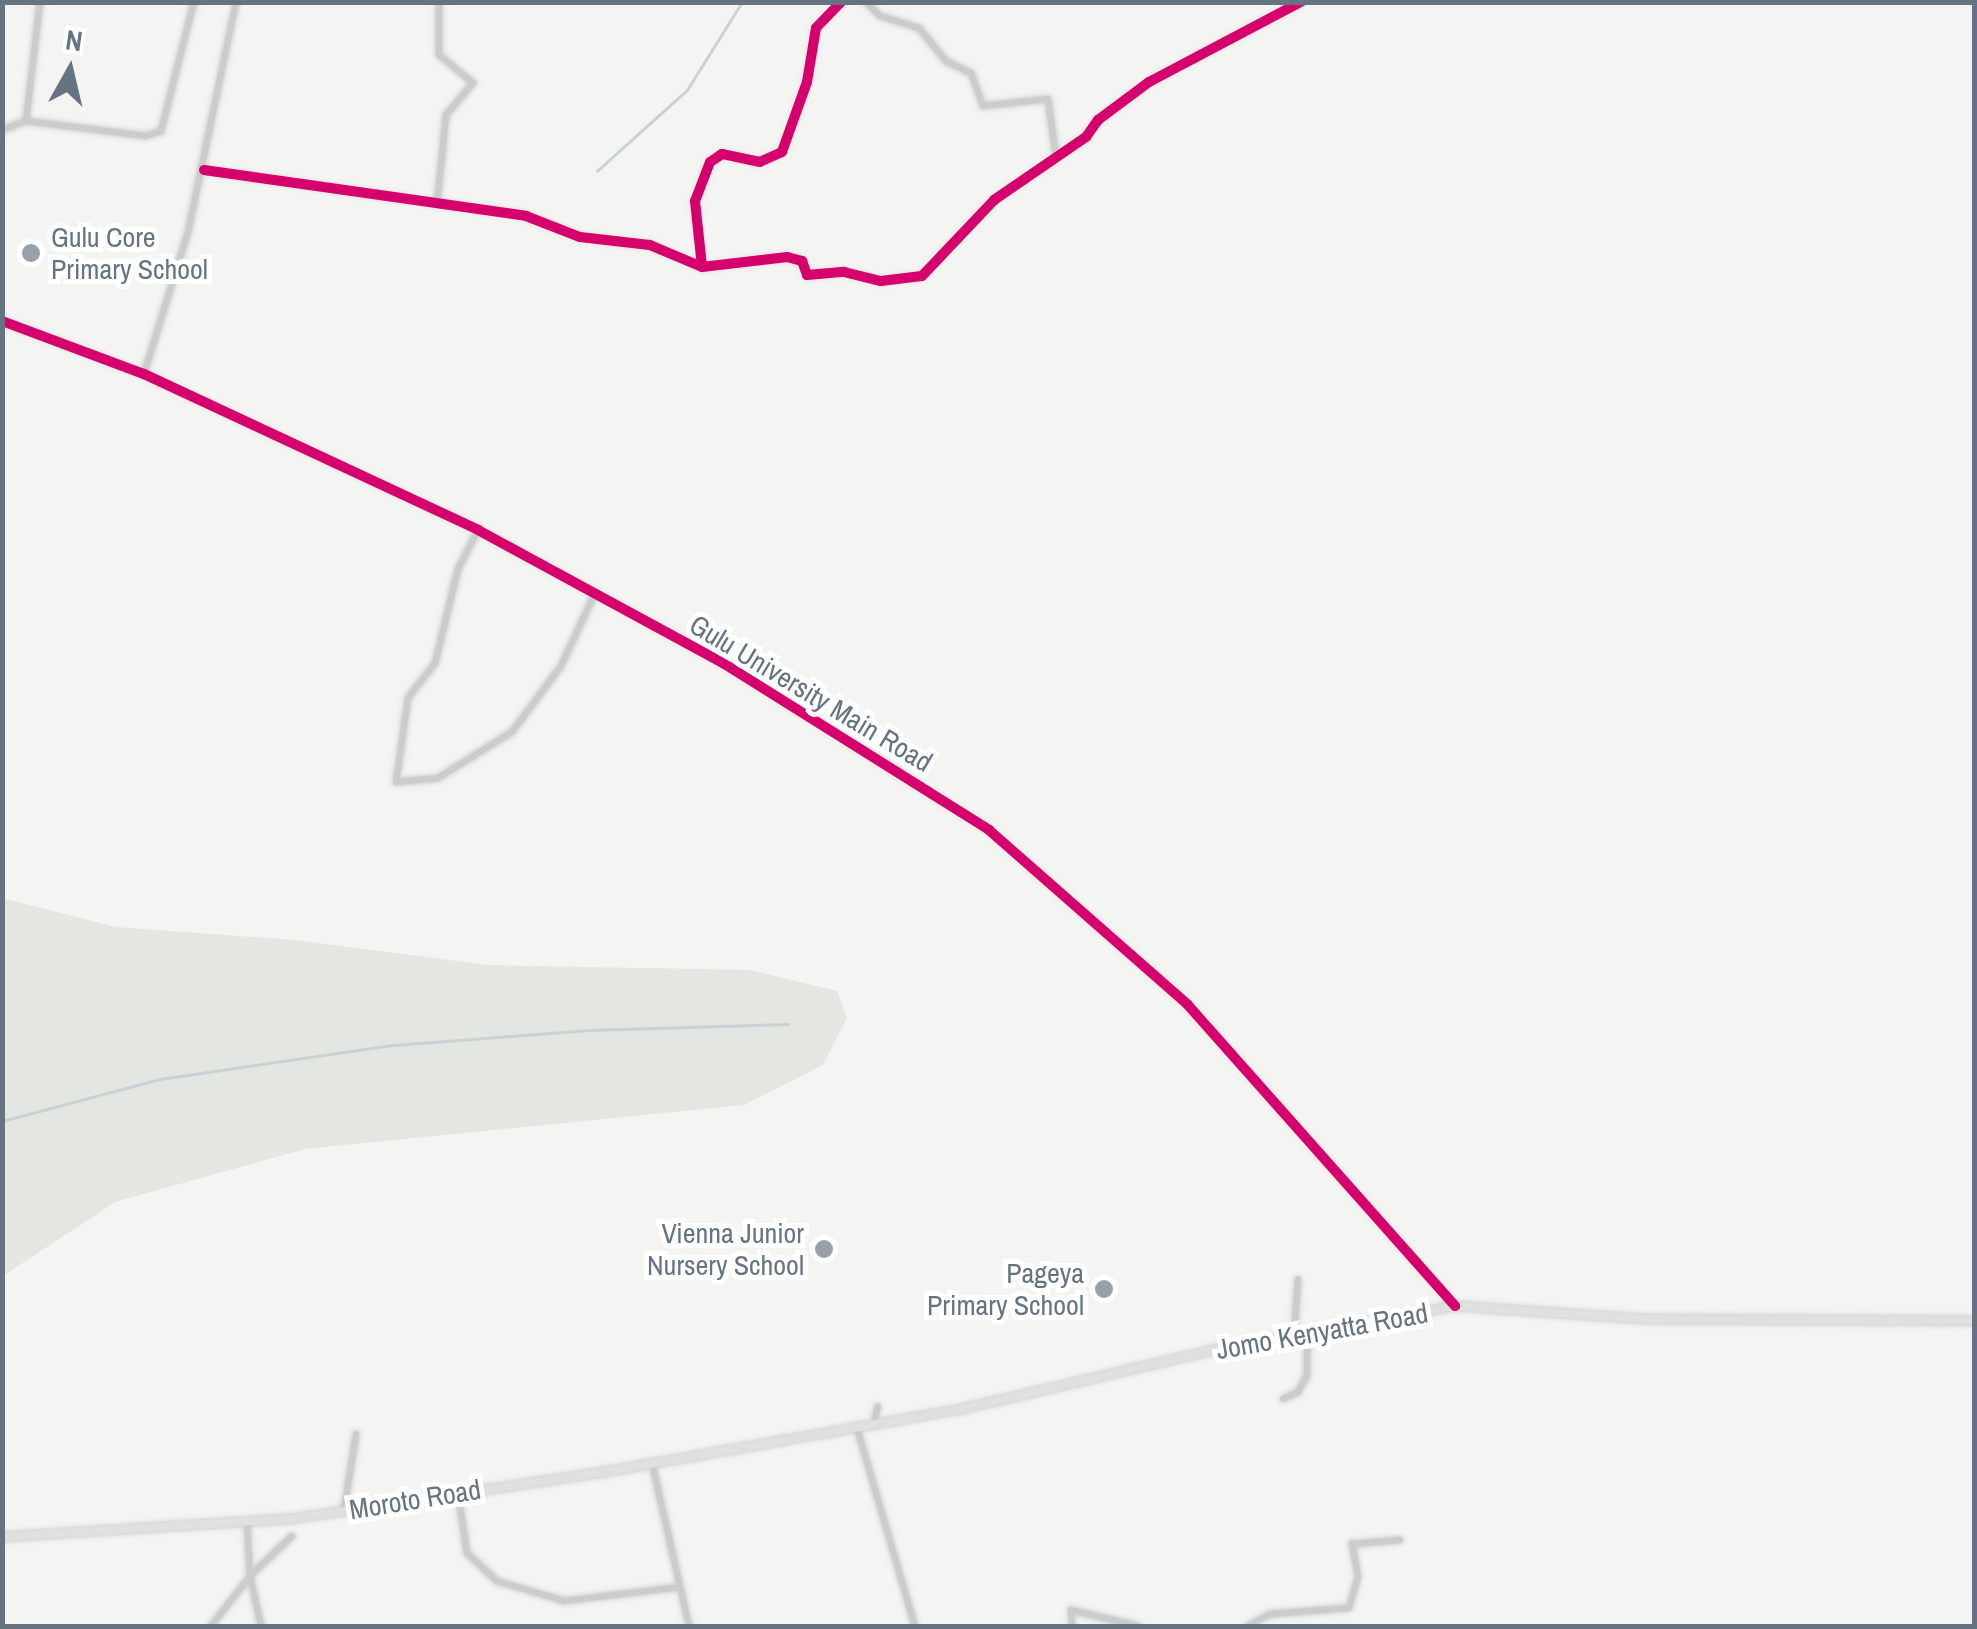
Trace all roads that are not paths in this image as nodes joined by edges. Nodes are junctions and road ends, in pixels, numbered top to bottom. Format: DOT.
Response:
graph roads {
  1 [pos="40,2"];
  2 [pos="194,2"];
  3 [pos="236,2"];
  4 [pos="439,2"];
  5 [pos="841,2"];
  6 [pos="866,2"];
  7 [pos="1300,2"];
  8 [pos="26,121"];
  9 [pos="2,130"];
  10 [pos="1056,157"];
  11 [pos="204,170"];
  12 [pos="437,204"];
  13 [pos="702,267"];
  14 [pos="2,321"];
  15 [pos="144,374"];
  16 [pos="478,530"];
  17 [pos="595,593"];
  18 [pos="1298,1280"];
  19 [pos="1455,1306"];
  20 [pos="1974,1321"];
  21 [pos="1307,1332"];
  22 [pos="1294,1335"];
  23 [pos="1283,1399"];
  24 [pos="878,1406"];
  25 [pos="874,1424"];
  26 [pos="858,1428"];
  27 [pos="356,1434"];
  28 [pos="824,1434"];
  29 [pos="652,1463"];
  30 [pos="458,1493"];
  31 [pos="344,1510"];
  32 [pos="247,1523"];
  33 [pos="292,1536"];
  34 [pos="2,1537"];
  35 [pos="1400,1540"];
  36 [pos="250,1576"];
  37 [pos="679,1588"];
  38 [pos="210,1626"];
  39 [pos="261,1626"];
  40 [pos="689,1626"];
  41 [pos="915,1626"];
  42 [pos="1072,1626"];
  43 [pos="1138,1626"];
  44 [pos="1248,1626"];
  1 -- 8 [label="street"];
  2 -- 8 [label="street"];
  3 -- 11 [label="street"];
  4 -- 12 [label="street"];
  5 -- 13 [label="street"];
  6 -- 10 [label="street"];
  7 -- 10 [label="street"];
  8 -- 9 [label="street"];
  10 -- 13 [label="street"];
  11 -- 12 [label="street"];
  11 -- 15 [label="street"];
  12 -- 13 [label="street"];
  14 -- 15 [label="street, Gulu University Main Road"];
  15 -- 16 [label="street, Gulu University Main Road"];
  16 -- 17 [label="street, Gulu University Main Road"];
  16 -- 17 [label="street"];
  17 -- 19 [label="street, Gulu University Main Road"];
  18 -- 22 [label="street"];
  19 -- 20 [label="main road, Jomo Kenyatta Road"];
  19 -- 21 [label="main road, Jomo Kenyatta Road"];
  21 -- 22 [label="main road, Jomo Kenyatta Road"];
  21 -- 23 [label="street"];
  22 -- 25 [label="main road, Jomo Kenyatta Road"];
  24 -- 25 [label="street"];
  25 -- 26 [label="main road, Jomo Kenyatta Road"];
  26 -- 28 [label="main road, Jomo Kenyatta Road"];
  26 -- 41 [label="street"];
  27 -- 31 [label="street"];
  28 -- 29 [label="main road, Moroto Road"];
  29 -- 30 [label="main road, Moroto Road"];
  29 -- 37 [label="street"];
  30 -- 31 [label="main road, Moroto Road"];
  30 -- 37 [label="street"];
  31 -- 32 [label="main road, Moroto Road"];
  32 -- 34 [label="main road, Moroto Road"];
  32 -- 36 [label="street"];
  33 -- 36 [label="street"];
  35 -- 44 [label="street"];
  36 -- 38 [label="street"];
  36 -- 39 [label="street"];
  37 -- 40 [label="street"];
  42 -- 43 [label="street"];
}
